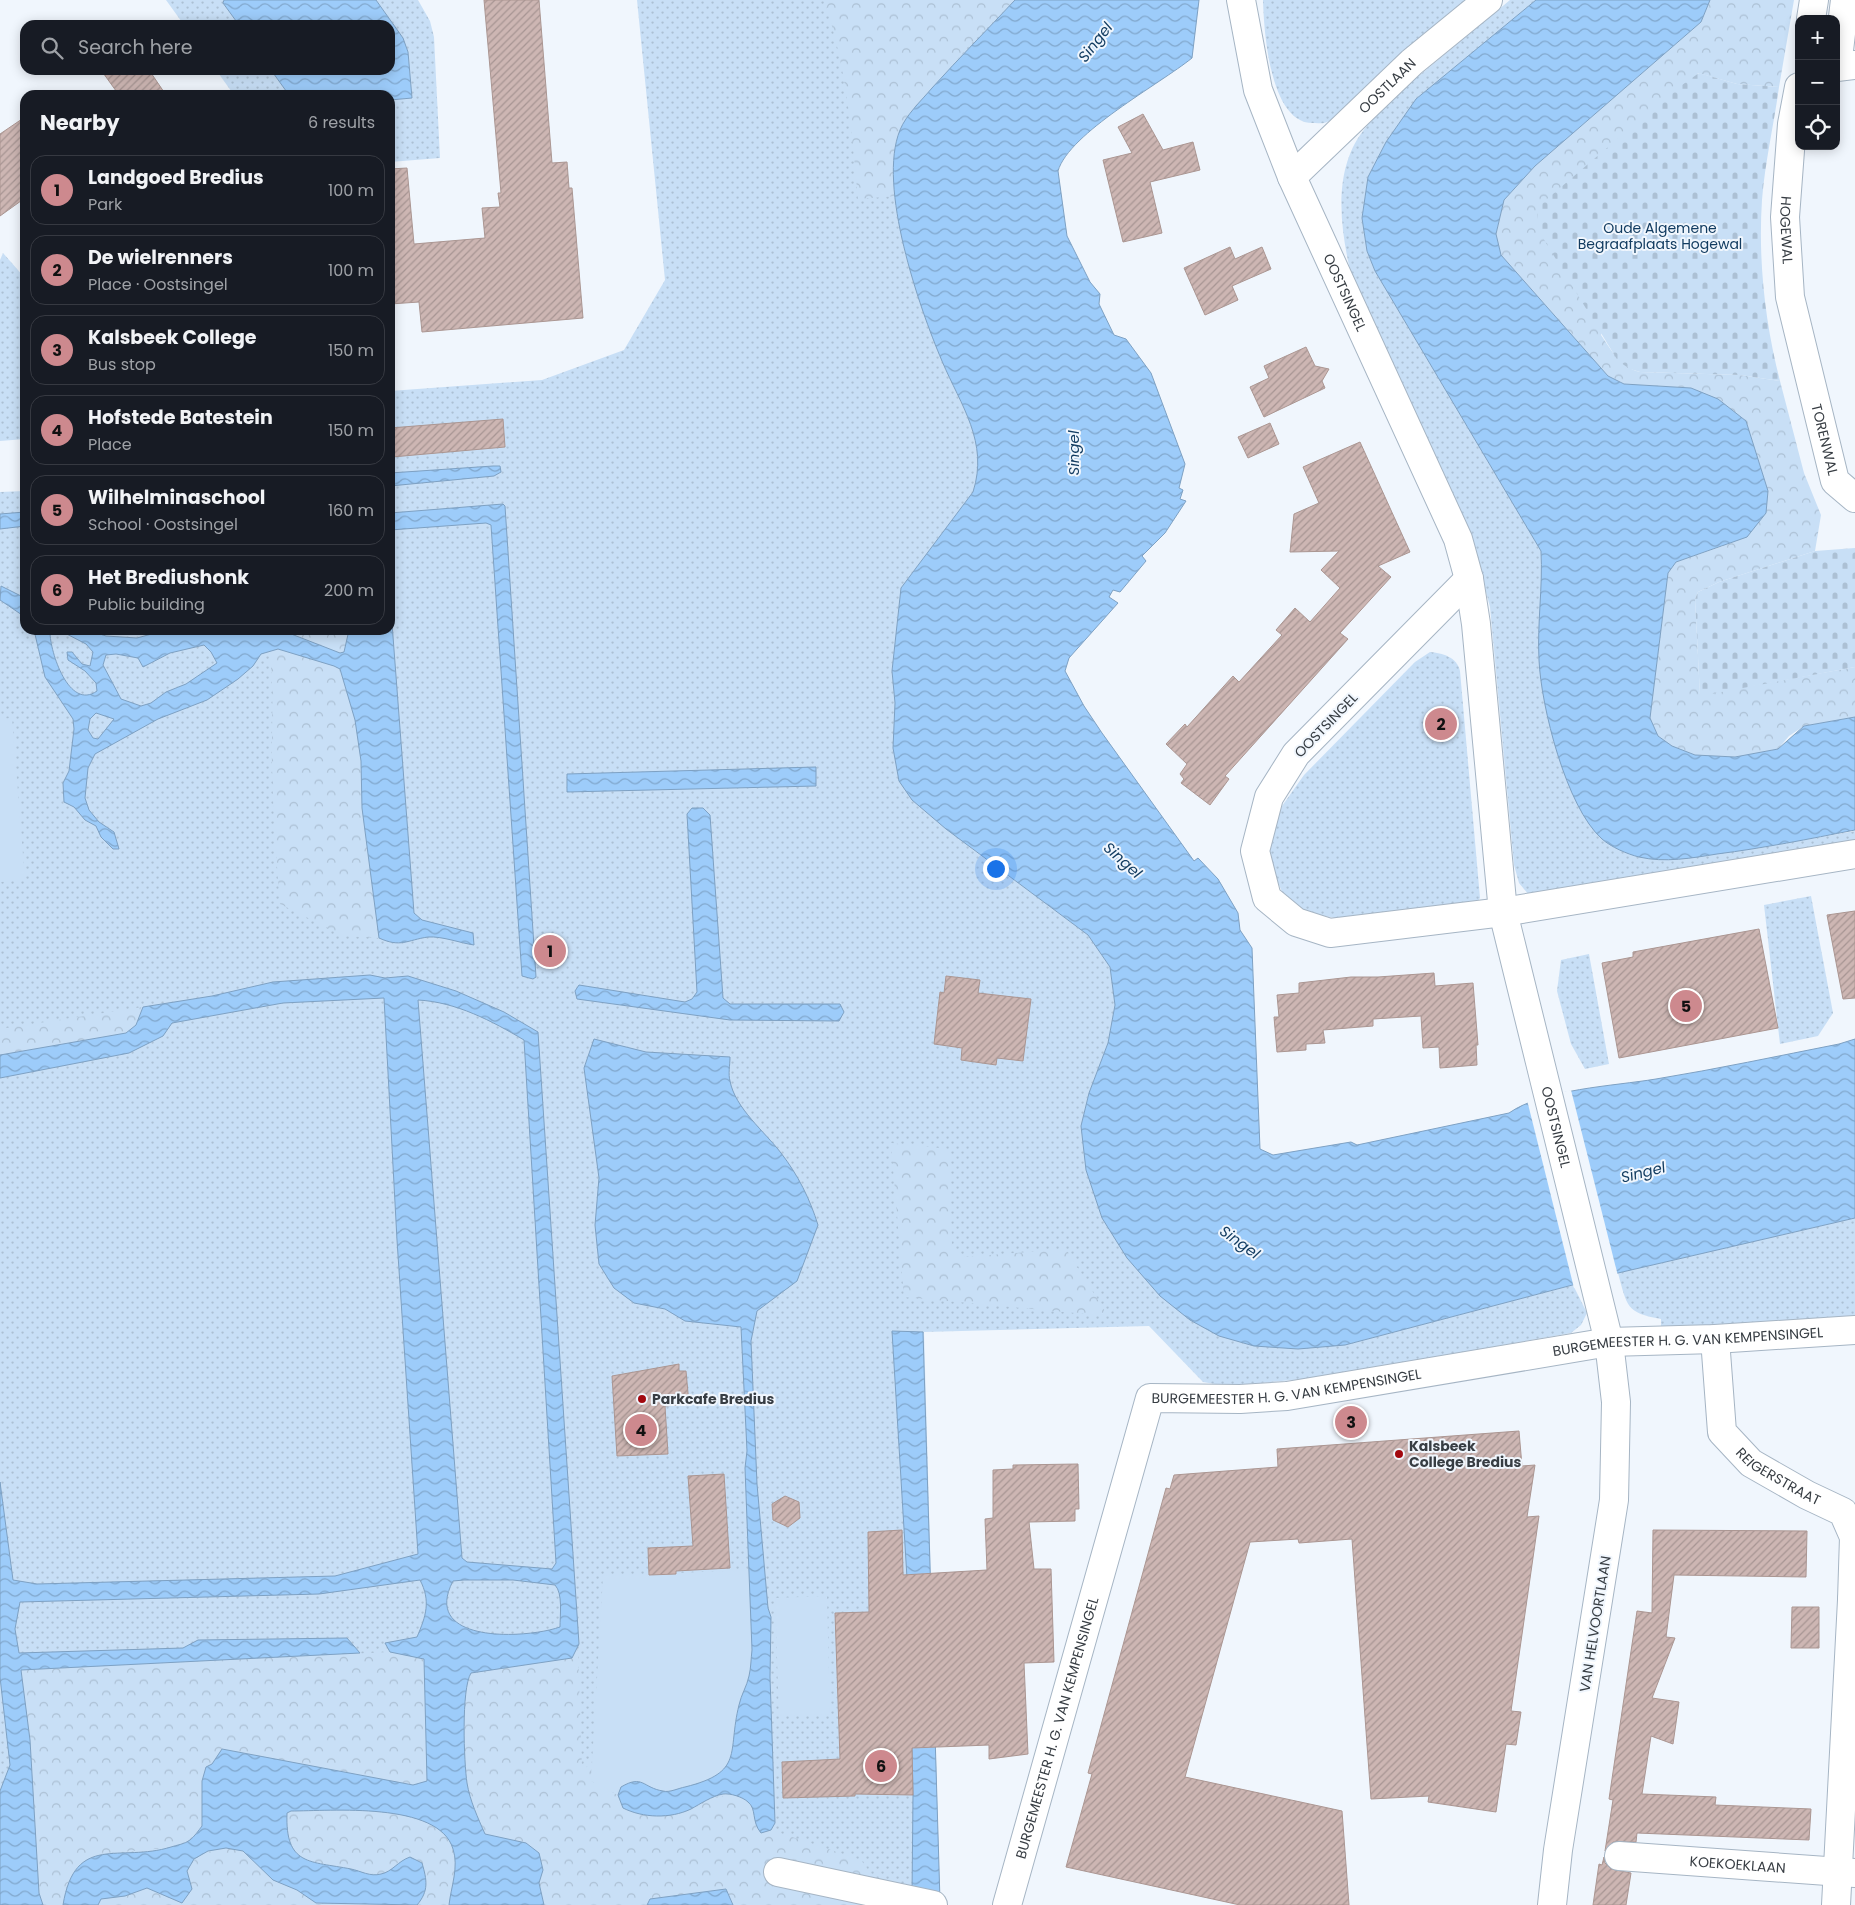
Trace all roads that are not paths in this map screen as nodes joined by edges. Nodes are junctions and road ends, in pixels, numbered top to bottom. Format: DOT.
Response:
graph roads {
  1 [pos="1241,0"];
  2 [pos="1488,0"];
  3 [pos="1814,0"];
  4 [pos="1845,0"];
  5 [pos="1812,15"];
  6 [pos="1855,65"];
  7 [pos="1796,105"];
  8 [pos="1292,177"];
  9 [pos="1808,372"];
  10 [pos="1855,498"];
  11 [pos="1468,579"];
  12 [pos="1855,854"];
  13 [pos="1503,912"];
  14 [pos="1855,1330"];
  15 [pos="1715,1339"];
  16 [pos="1609,1342"];
  17 [pos="1854,1600"];
  18 [pos="1619,1856"];
  19 [pos="778,1872"];
  20 [pos="1847,1873"];
  21 [pos="932,1905"];
  22 [pos="1007,1905"];
  23 [pos="1552,1905"];
  24 [pos="1836,1905"];
  1 -- 8 [label="street, OOSTSINGEL"];
  2 -- 8 [label="street, OOSTLAAN"];
  3 -- 5 [label="street"];
  4 -- 6 [label="street"];
  7 -- 9 [label="street, HOGEWAL"];
  8 -- 11 [label="street, OOSTSINGEL"];
  9 -- 10 [label="street, TORENWAL"];
  11 -- 13 [label="street, OOSTSINGEL"];
  11 -- 13 [label="street, OOSTSINGEL"];
  12 -- 13 [label="street, OOSTSINGEL"];
  13 -- 16 [label="street, OOSTSINGEL"];
  14 -- 15 [label="street, BURGEMEESTER H. G. VAN KEMPENSINGEL"];
  15 -- 16 [label="street, BURGEMEESTER H. G. VAN KEMPENSINGEL"];
  15 -- 17 [label="street, REIGERSTRAAT"];
  16 -- 22 [label="street, BURGEMEESTER H. G. VAN KEMPENSINGEL"];
  16 -- 23 [label="street, VAN HELVOORTLAAN"];
  17 -- 20 [label="street, REIGERSTRAAT"];
  18 -- 20 [label="street, KOEKOEKLAAN"];
  19 -- 21 [label="street"];
  20 -- 24 [label="street, REIGERSTRAAT"];
}
